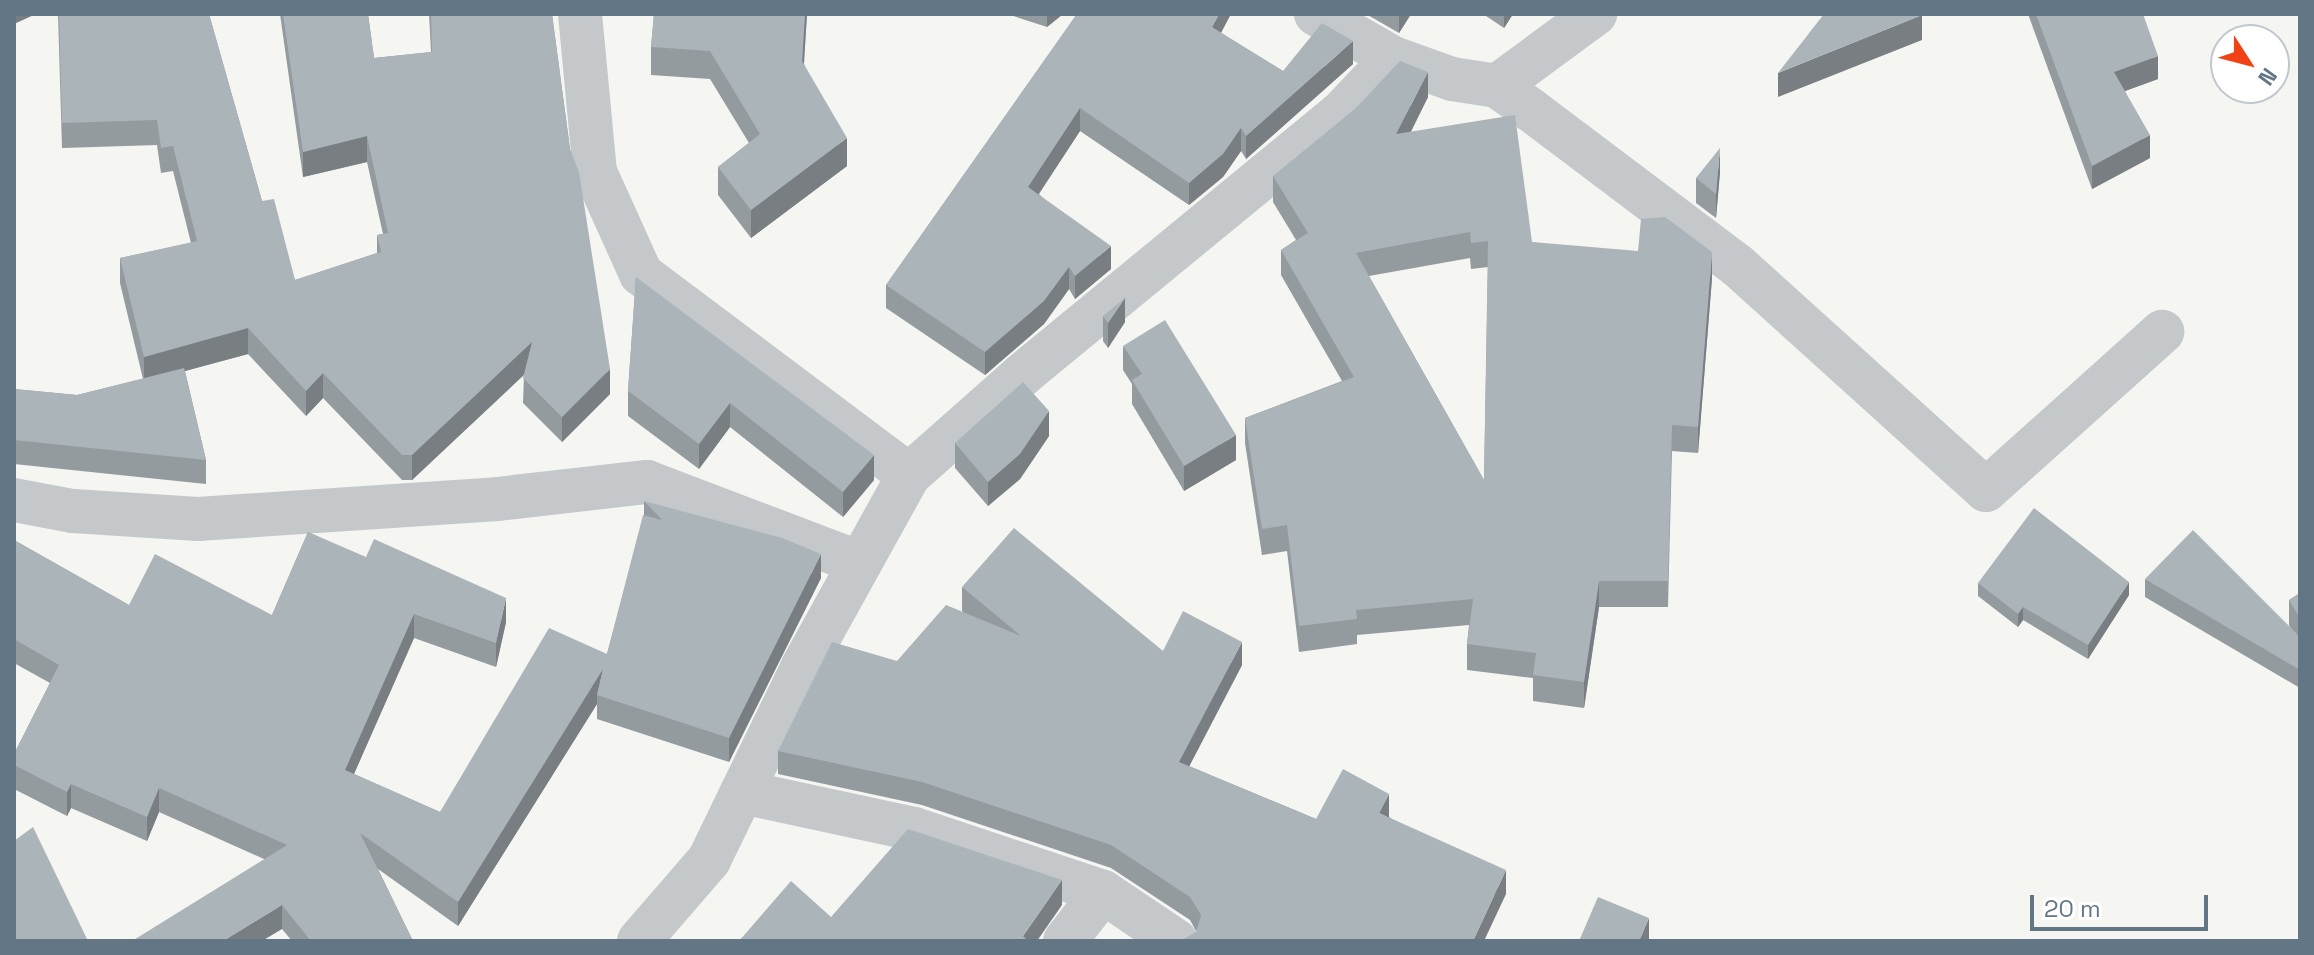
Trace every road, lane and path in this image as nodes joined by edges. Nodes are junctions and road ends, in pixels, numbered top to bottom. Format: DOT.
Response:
graph roads {
  1 [pos="580,14"];
  2 [pos="1316,14"];
  3 [pos="1595,14"];
  4 [pos="1393,58"];
  5 [pos="1497,86"];
  6 [pos="2162,332"];
  7 [pos="909,475"];
  8 [pos="14,500"];
  9 [pos="860,563"];
  10 [pos="742,792"];
  11 [pos="1103,892"];
  12 [pos="639,941"];
  13 [pos="1065,941"];
  14 [pos="1176,941"];
  1 -- 7 [label="street"];
  2 -- 4 [label="street"];
  3 -- 5 [label="street"];
  4 -- 5 [label="street"];
  4 -- 7 [label="street"];
  5 -- 6 [label="street"];
  7 -- 9 [label="street"];
  8 -- 9 [label="street"];
  9 -- 10 [label="street"];
  10 -- 11 [label="street"];
  10 -- 12 [label="street"];
  11 -- 13 [label="street"];
  11 -- 14 [label="street"];
}
